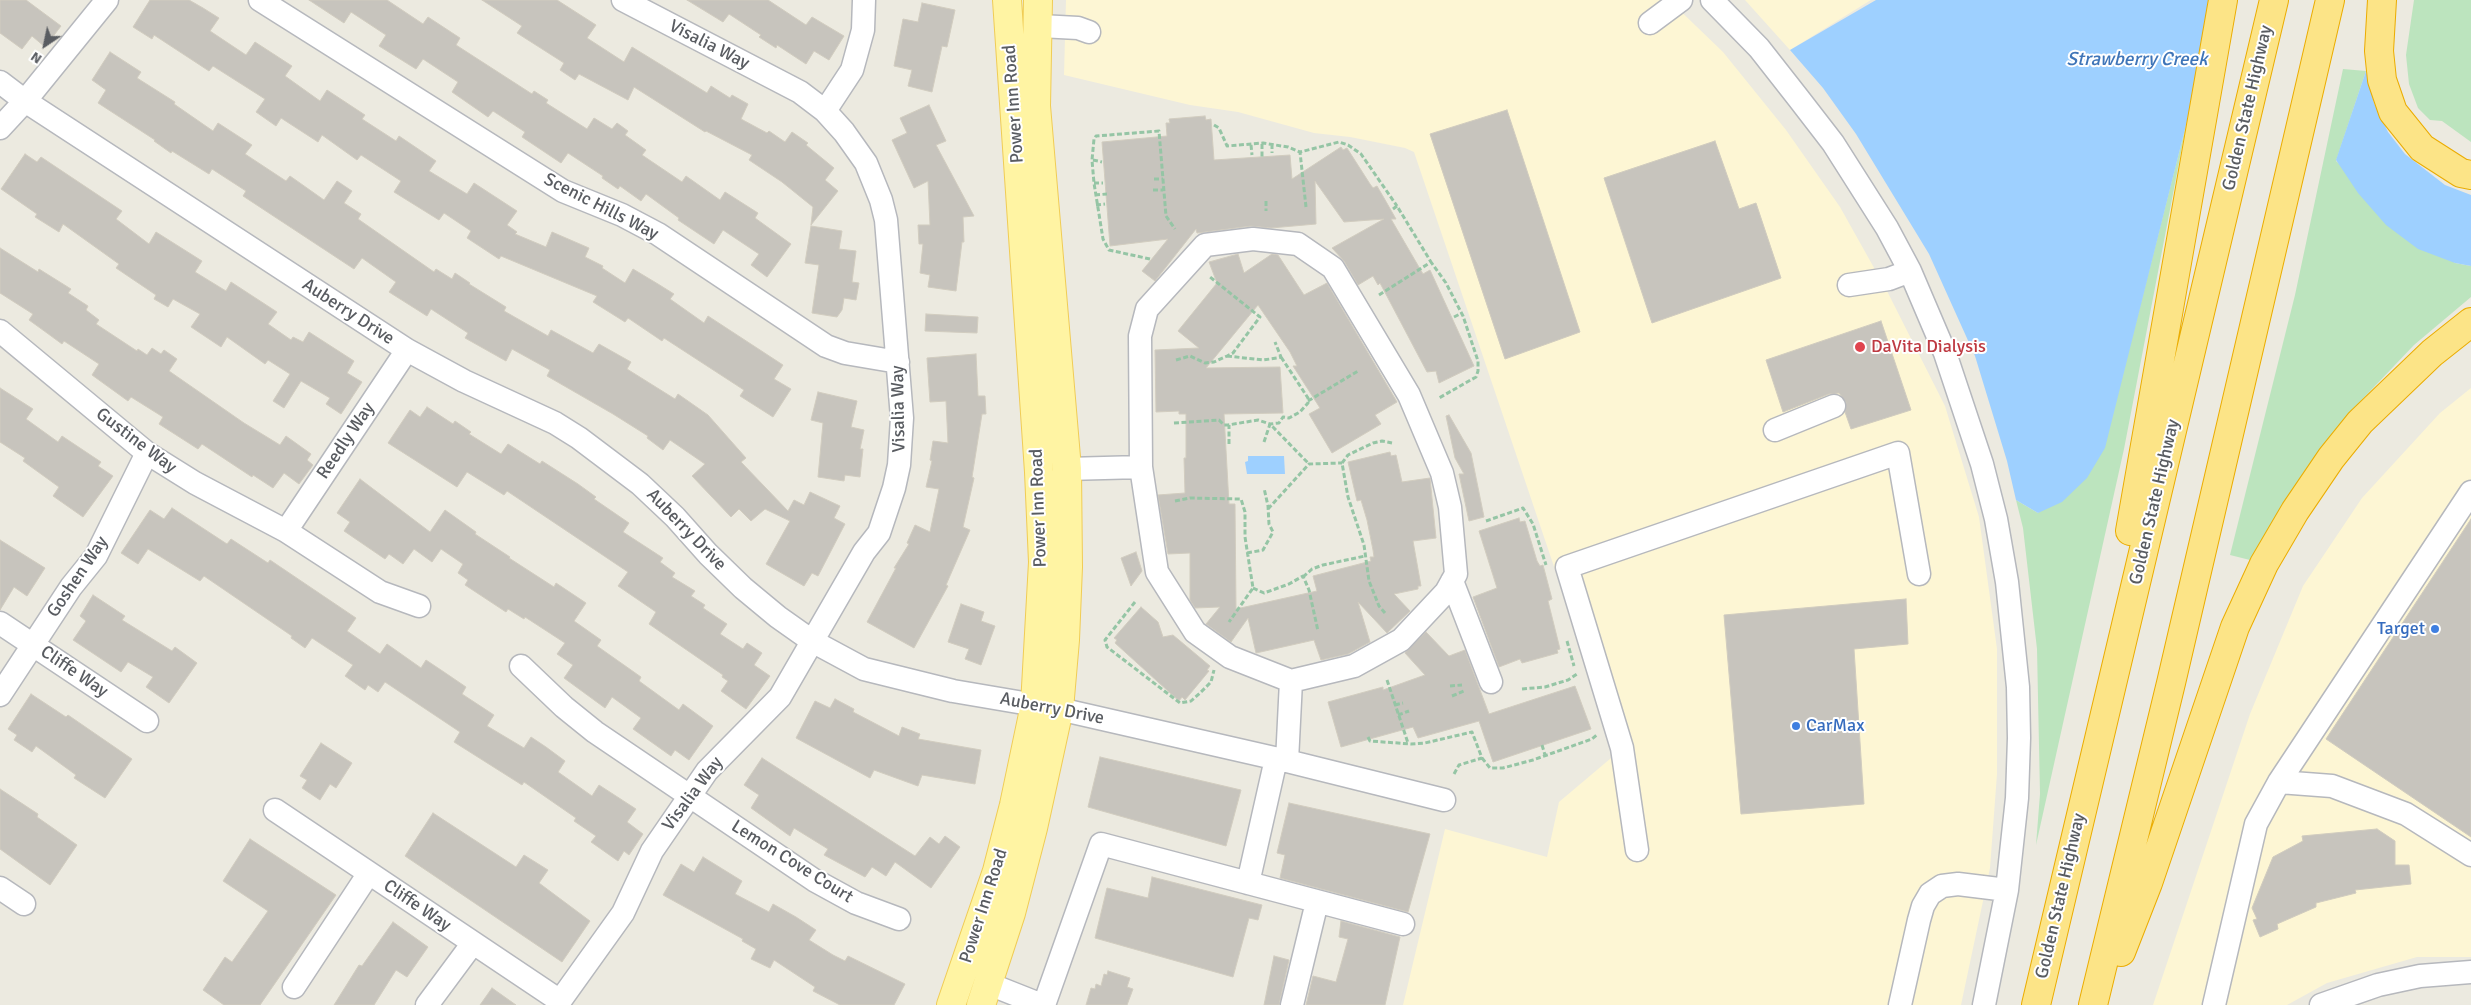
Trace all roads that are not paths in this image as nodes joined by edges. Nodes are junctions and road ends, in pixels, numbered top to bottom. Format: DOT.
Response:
graph roads {
  1 [pos="107,0"];
  2 [pos="260,0"];
  3 [pos="623,0"];
  4 [pos="864,0"];
  5 [pos="1007,0"];
  6 [pos="1681,0"];
  7 [pos="1712,0"];
  8 [pos="2223,0"];
  9 [pos="2274,0"];
  10 [pos="2330,0"];
  11 [pos="2382,0"];
  12 [pos="1039,13"];
  13 [pos="1650,23"];
  14 [pos="1089,32"];
  15 [pos="0,82"];
  16 [pos="25,101"];
  17 [pos="826,111"];
  18 [pos="0,128"];
  19 [pos="2471,175"];
  20 [pos="1910,271"];
  21 [pos="1849,285"];
  22 [pos="2471,322"];
  23 [pos="0,331"];
  24 [pos="407,350"];
  25 [pos="898,362"];
  26 [pos="1834,406"];
  27 [pos="1776,430"];
  28 [pos="146,453"];
  29 [pos="1141,467"];
  30 [pos="1067,469"];
  31 [pos="2471,492"];
  32 [pos="286,531"];
  33 [pos="1919,574"];
  34 [pos="1452,580"];
  35 [pos="419,606"];
  36 [pos="0,623"];
  37 [pos="812,641"];
  38 [pos="33,644"];
  39 [pos="521,666"];
  40 [pos="1291,681"];
  41 [pos="1491,682"];
  42 [pos="0,694"];
  43 [pos="1047,707"];
  44 [pos="147,721"];
  45 [pos="1282,760"];
  46 [pos="2279,782"];
  47 [pos="689,796"];
  48 [pos="1444,800"];
  49 [pos="275,810"];
  50 [pos="2081,813"];
  51 [pos="1637,850"];
  52 [pos="2471,855"];
  53 [pos="368,873"];
  54 [pos="1248,883"];
  55 [pos="0,888"];
  56 [pos="2007,890"];
  57 [pos="1317,902"];
  58 [pos="24,904"];
  59 [pos="899,919"];
  60 [pos="1403,924"];
  61 [pos="472,943"];
  62 [pos="2471,972"];
  63 [pos="294,987"];
  64 [pos="985,995"];
  65 [pos="560,1001"];
  66 [pos="427,1005"];
  67 [pos="951,1005"];
  68 [pos="1043,1005"];
  69 [pos="1292,1005"];
  70 [pos="1900,1005"];
  71 [pos="1984,1005"];
  72 [pos="2036,1005"];
  73 [pos="2093,1005"];
  74 [pos="2100,1005"];
  75 [pos="2214,1005"];
  76 [pos="2321,1005"];
  1 -- 16 [label="street"];
  2 -- 25 [label="street, Scenic Hills Way"];
  3 -- 17 [label="street, Visalia Way"];
  4 -- 17 [label="street"];
  5 -- 43 [label="main road, Power Inn Road"];
  6 -- 13 [label="street"];
  7 -- 20 [label="street"];
  8 -- 50 [label="highway"];
  9 -- 50 [label="highway, Golden State Highway"];
  10 -- 73 [label="highway"];
  11 -- 19 [label="highway"];
  12 -- 14 [label="street"];
  12 -- 30 [label="main road, Power Inn Road"];
  15 -- 16 [label="street, Auberry Drive"];
  16 -- 18 [label="street"];
  16 -- 24 [label="street, Auberry Drive"];
  17 -- 25 [label="street, Visalia Way"];
  20 -- 21 [label="street"];
  20 -- 56 [label="street"];
  22 -- 74 [label="highway"];
  23 -- 28 [label="street, Gustine Way"];
  24 -- 32 [label="street, Reedly Way"];
  24 -- 37 [label="street, Auberry Drive"];
  25 -- 37 [label="street, Visalia Way"];
  26 -- 27 [label="street"];
  28 -- 32 [label="street, Gustine Way"];
  28 -- 38 [label="street, Goshen Way"];
  29 -- 30 [label="street"];
  29 -- 34 [label="street"];
  29 -- 40 [label="street"];
  30 -- 43 [label="main road, Power Inn Road"];
  31 -- 46 [label="street"];
  32 -- 35 [label="street, Gustine Way"];
  33 -- 51 [label="street"];
  34 -- 40 [label="street"];
  34 -- 41 [label="street"];
  36 -- 38 [label="street, Cliffe Way"];
  37 -- 43 [label="street, Auberry Drive"];
  37 -- 47 [label="street, Visalia Way"];
  38 -- 42 [label="street, Goshen Way"];
  38 -- 44 [label="street, Cliffe Way"];
  39 -- 47 [label="street, Lemon Cove Court"];
  40 -- 45 [label="street"];
  43 -- 45 [label="street, Auberry Drive"];
  43 -- 64 [label="main road, Power Inn Road"];
  43 -- 67 [label="main road, Power Inn Road"];
  45 -- 48 [label="street, Auberry Drive"];
  45 -- 54 [label="street"];
  46 -- 52 [label="street"];
  46 -- 75 [label="street"];
  47 -- 59 [label="street, Lemon Cove Court"];
  47 -- 65 [label="street, Visalia Way"];
  49 -- 53 [label="street, Cliffe Way"];
  50 -- 72 [label="highway, Golden State Highway"];
  53 -- 61 [label="street, Cliffe Way"];
  53 -- 63 [label="street"];
  54 -- 57 [label="street"];
  54 -- 68 [label="street"];
  55 -- 58 [label="street"];
  56 -- 70 [label="street"];
  56 -- 71 [label="street"];
  57 -- 60 [label="street"];
  57 -- 69 [label="street"];
  61 -- 65 [label="street, Cliffe Way"];
  61 -- 66 [label="street"];
  62 -- 76 [label="street"];
  64 -- 68 [label="street"];
}
